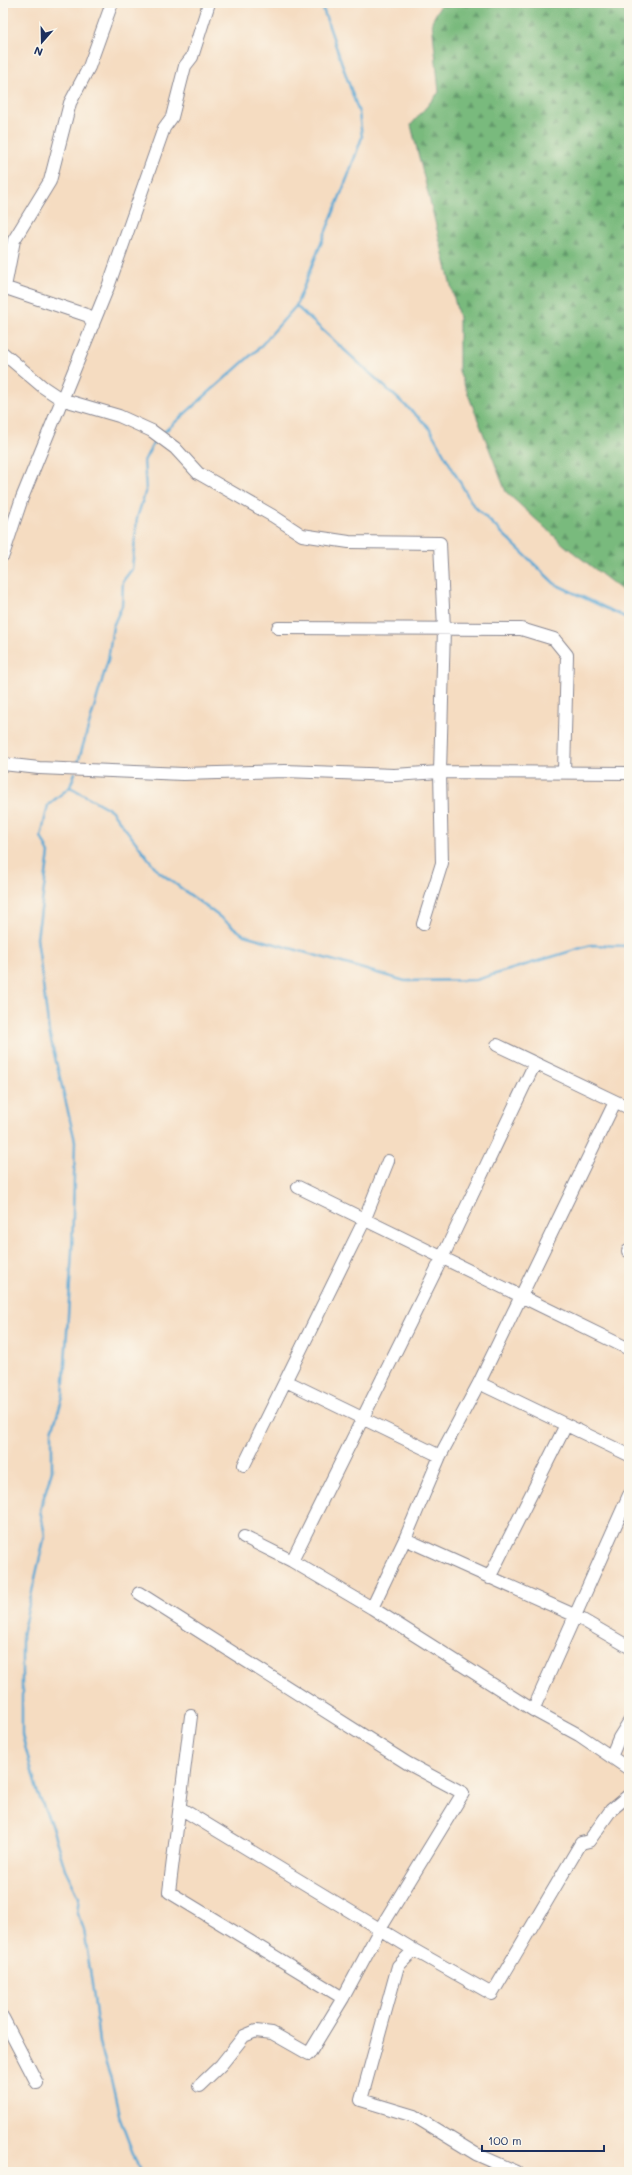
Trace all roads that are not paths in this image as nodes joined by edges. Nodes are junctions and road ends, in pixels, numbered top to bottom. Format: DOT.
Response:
graph roads {
  1 [pos="112,3"];
  2 [pos="209,3"];
  3 [pos="4,287"];
  4 [pos="93,325"];
  5 [pos="3,353"];
  6 [pos="61,398"];
  7 [pos="3,555"];
  8 [pos="278,628"];
  9 [pos="444,629"];
  10 [pos="3,764"];
  11 [pos="440,772"];
  12 [pos="564,772"];
  13 [pos="629,773"];
  14 [pos="423,924"];
  15 [pos="497,1045"];
  16 [pos="535,1063"];
  17 [pos="615,1102"];
  18 [pos="629,1108"];
  19 [pos="388,1161"];
  20 [pos="298,1187"];
  21 [pos="364,1221"];
  22 [pos="442,1258"];
  23 [pos="521,1297"];
  24 [pos="629,1349"];
  25 [pos="286,1381"];
  26 [pos="479,1383"];
  27 [pos="363,1418"];
  28 [pos="566,1425"];
  29 [pos="629,1455"];
  30 [pos="440,1456"];
  31 [pos="244,1465"];
  32 [pos="629,1495"];
  33 [pos="244,1537"];
  34 [pos="405,1539"];
  35 [pos="292,1561"];
  36 [pos="489,1578"];
  37 [pos="139,1593"];
  38 [pos="372,1608"];
  39 [pos="574,1615"];
  40 [pos="629,1647"];
  41 [pos="533,1710"];
  42 [pos="191,1716"];
  43 [pos="629,1722"];
  44 [pos="611,1757"];
  45 [pos="629,1769"];
  46 [pos="629,1795"];
  47 [pos="180,1808"];
  48 [pos="380,1929"];
  49 [pos="414,1950"];
  50 [pos="343,1998"];
  51 [pos="3,2018"];
  52 [pos="37,2083"];
  53 [pos="199,2086"];
  54 [pos="517,2172"];
  1 -- 3 [label="street"];
  2 -- 4 [label="street"];
  3 -- 4 [label="street"];
  4 -- 6 [label="street"];
  5 -- 6 [label="street"];
  6 -- 7 [label="street"];
  6 -- 9 [label="street"];
  8 -- 9 [label="street"];
  9 -- 11 [label="street"];
  9 -- 12 [label="street"];
  10 -- 11 [label="street"];
  11 -- 12 [label="street"];
  11 -- 14 [label="street"];
  12 -- 13 [label="street"];
  15 -- 16 [label="street"];
  16 -- 17 [label="street"];
  16 -- 22 [label="street"];
  17 -- 18 [label="street"];
  17 -- 23 [label="street"];
  19 -- 21 [label="street"];
  20 -- 21 [label="street"];
  21 -- 22 [label="street"];
  21 -- 25 [label="street"];
  22 -- 23 [label="street"];
  22 -- 27 [label="street"];
  23 -- 24 [label="street"];
  23 -- 26 [label="street"];
  25 -- 27 [label="street"];
  25 -- 31 [label="street"];
  26 -- 28 [label="street"];
  26 -- 30 [label="street"];
  27 -- 30 [label="street"];
  27 -- 35 [label="street"];
  28 -- 29 [label="street"];
  28 -- 36 [label="street"];
  30 -- 34 [label="street"];
  32 -- 39 [label="street"];
  33 -- 35 [label="street"];
  34 -- 36 [label="street"];
  34 -- 38 [label="street"];
  35 -- 38 [label="street"];
  36 -- 39 [label="street"];
  37 -- 48 [label="street"];
  38 -- 41 [label="street"];
  39 -- 40 [label="street"];
  39 -- 41 [label="street"];
  41 -- 44 [label="street"];
  42 -- 47 [label="street"];
  43 -- 44 [label="street"];
  44 -- 45 [label="street"];
  46 -- 49 [label="street"];
  47 -- 48 [label="street"];
  47 -- 50 [label="street"];
  48 -- 49 [label="street"];
  48 -- 50 [label="street"];
  49 -- 54 [label="street"];
  50 -- 53 [label="street"];
  51 -- 52 [label="street"];
}
